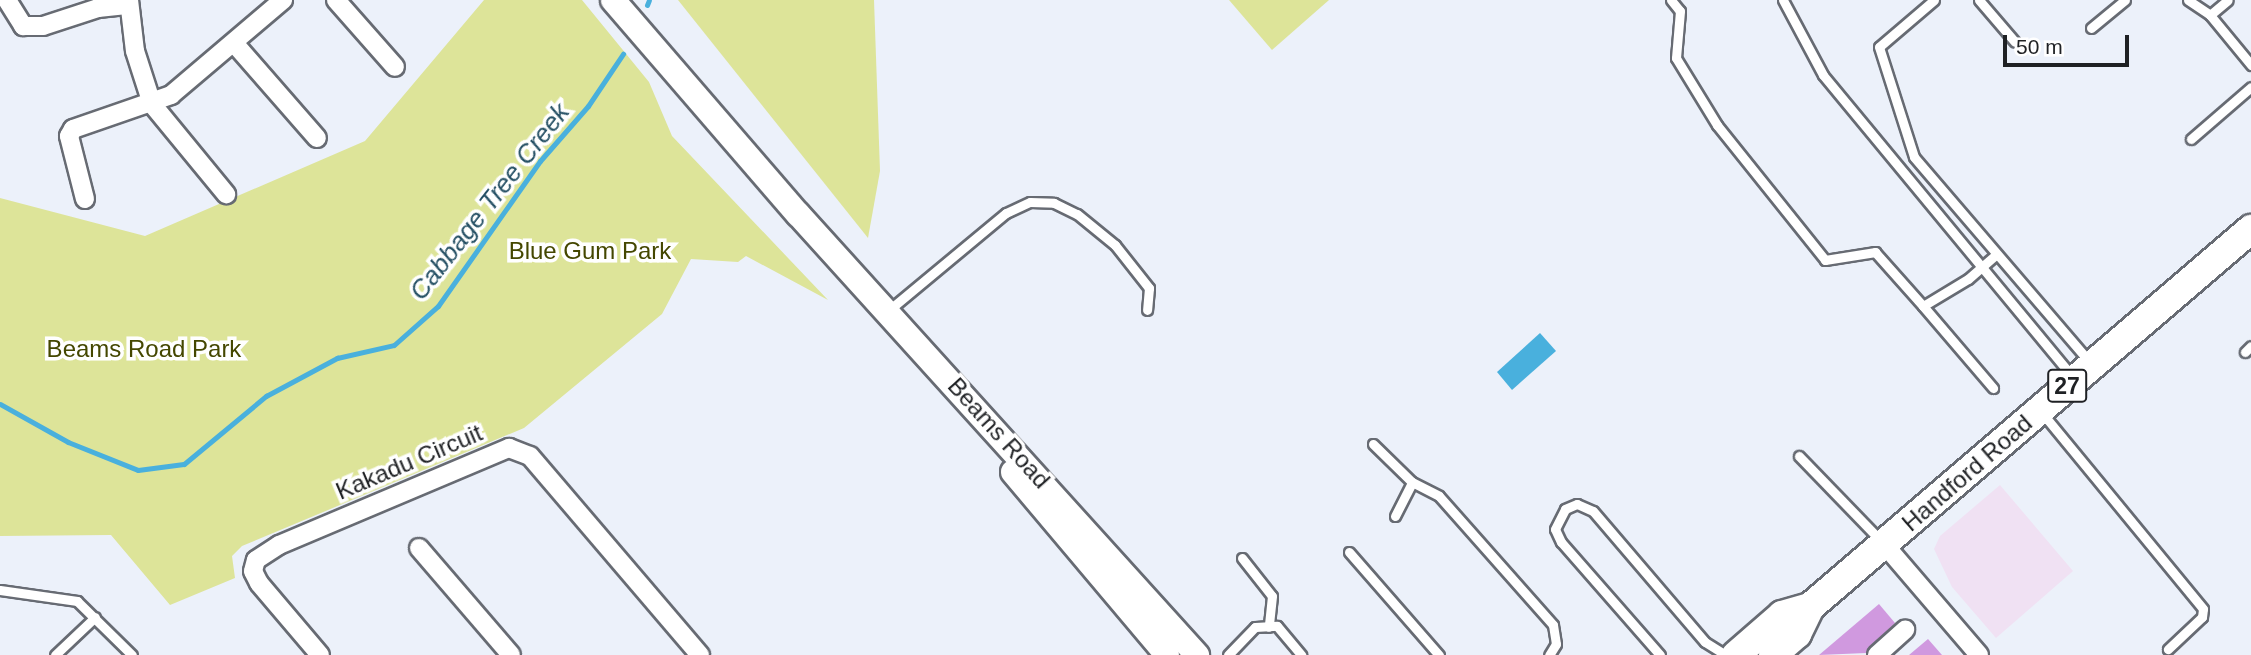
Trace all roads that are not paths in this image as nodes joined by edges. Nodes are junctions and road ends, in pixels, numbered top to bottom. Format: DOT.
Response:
graph roads {
  1 [pos="7,0"];
  2 [pos="283,0"];
  3 [pos="336,0"];
  4 [pos="613,0"];
  5 [pos="1671,0"];
  6 [pos="1783,0"];
  7 [pos="1934,0"];
  8 [pos="1979,0"];
  9 [pos="2125,0"];
  10 [pos="2189,0"];
  11 [pos="2228,0"];
  12 [pos="129,3"];
  13 [pos="2210,15"];
  14 [pos="2091,29"];
  15 [pos="2015,42"];
  16 [pos="234,43"];
  17 [pos="2251,65"];
  18 [pos="395,67"];
  19 [pos="2251,87"];
  20 [pos="152,104"];
  21 [pos="317,138"];
  22 [pos="2191,139"];
  23 [pos="226,194"];
  24 [pos="85,199"];
  25 [pos="798,214"];
  26 [pos="2251,229"];
  27 [pos="1996,255"];
  28 [pos="1981,269"];
  29 [pos="1923,306"];
  30 [pos="889,310"];
  31 [pos="1147,310"];
  32 [pos="2084,372"];
  33 [pos="1993,388"];
  34 [pos="2039,410"];
  35 [pos="1373,444"];
  36 [pos="1799,456"];
  37 [pos="1412,482"];
  38 [pos="1395,516"];
  39 [pos="1884,544"];
  40 [pos="419,548"];
  41 [pos="1349,552"];
  42 [pos="1242,558"];
  43 [pos="0,590"];
  44 [pos="1810,607"];
  45 [pos="95,617"];
  46 [pos="1269,627"];
  47 [pos="1905,630"];
  48 [pos="2168,649"];
  49 [pos="55,655"];
  50 [pos="132,655"];
  51 [pos="320,655"];
  52 [pos="511,655"];
  53 [pos="700,655"];
  54 [pos="1167,655"];
  55 [pos="1198,655"];
  56 [pos="1228,655"];
  57 [pos="1301,655"];
  58 [pos="1439,655"];
  59 [pos="1549,655"];
  60 [pos="1660,655"];
  61 [pos="1726,655"];
  62 [pos="1736,655"];
  63 [pos="1773,655"];
  64 [pos="1877,655"];
  65 [pos="1979,655"];
  1 -- 12 [label="street"];
  2 -- 16 [label="street"];
  3 -- 18 [label="street"];
  4 -- 25 [label="main road, Beams Road"];
  5 -- 29 [label="lane"];
  6 -- 28 [label="lane"];
  7 -- 27 [label="lane"];
  8 -- 15 [label="lane"];
  9 -- 14 [label="lane"];
  10 -- 13 [label="lane"];
  11 -- 13 [label="lane"];
  12 -- 20 [label="street"];
  13 -- 17 [label="lane"];
  16 -- 20 [label="street"];
  16 -- 21 [label="street"];
  19 -- 22 [label="lane"];
  20 -- 23 [label="street"];
  20 -- 24 [label="street"];
  25 -- 30 [label="main road, Beams Road"];
  25 -- 54 [label="main road, Beams Road"];
  26 -- 32 [label="main road, Handford Road / 27"];
  27 -- 28 [label="lane"];
  27 -- 32 [label="lane"];
  28 -- 29 [label="lane"];
  28 -- 32 [label="lane"];
  29 -- 33 [label="lane"];
  30 -- 31 [label="lane"];
  30 -- 55 [label="main road, Beams Road"];
  32 -- 34 [label="main road, Handford Road / 27"];
  34 -- 39 [label="main road, Handford Road / 27"];
  34 -- 48 [label="lane"];
  35 -- 37 [label="lane"];
  36 -- 39 [label="lane"];
  37 -- 38 [label="lane"];
  37 -- 59 [label="lane"];
  39 -- 44 [label="main road, Handford Road / 27"];
  39 -- 65 [label="street"];
  40 -- 52 [label="street"];
  41 -- 58 [label="lane"];
  42 -- 46 [label="lane"];
  43 -- 45 [label="lane"];
  44 -- 62 [label="main road, Handford Road / 27"];
  44 -- 63 [label="main road, Handford Road / 27"];
  45 -- 49 [label="lane"];
  45 -- 50 [label="lane"];
  46 -- 56 [label="lane"];
  46 -- 57 [label="lane"];
  47 -- 64 [label="street"];
  51 -- 53 [label="street, Kakadu Circuit"];
  60 -- 61 [label="lane"];
}
